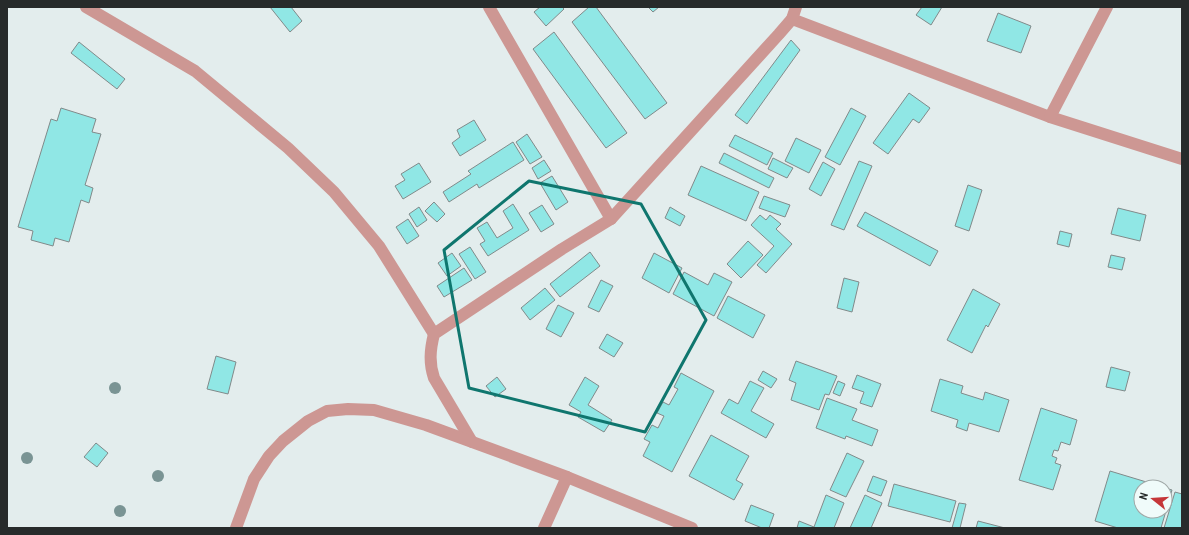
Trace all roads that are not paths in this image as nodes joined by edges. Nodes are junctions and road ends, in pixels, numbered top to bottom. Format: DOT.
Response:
graph roads {
  1 [pos="86,7"];
  2 [pos="489,7"];
  3 [pos="796,7"];
  4 [pos="1107,7"];
  5 [pos="792,19"];
  6 [pos="1050,116"];
  7 [pos="1182,159"];
  8 [pos="611,219"];
  9 [pos="434,334"];
  10 [pos="472,442"];
  11 [pos="567,477"];
  12 [pos="236,528"];
  13 [pos="544,528"];
  14 [pos="692,528"];
  1 -- 9 [label="street"];
  2 -- 8 [label="street"];
  3 -- 5 [label="street"];
  4 -- 6 [label="street"];
  5 -- 6 [label="street"];
  5 -- 8 [label="street"];
  6 -- 7 [label="street"];
  8 -- 9 [label="street"];
  9 -- 10 [label="street"];
  10 -- 11 [label="street"];
  10 -- 12 [label="street"];
  11 -- 13 [label="street"];
  11 -- 14 [label="street"];
}
